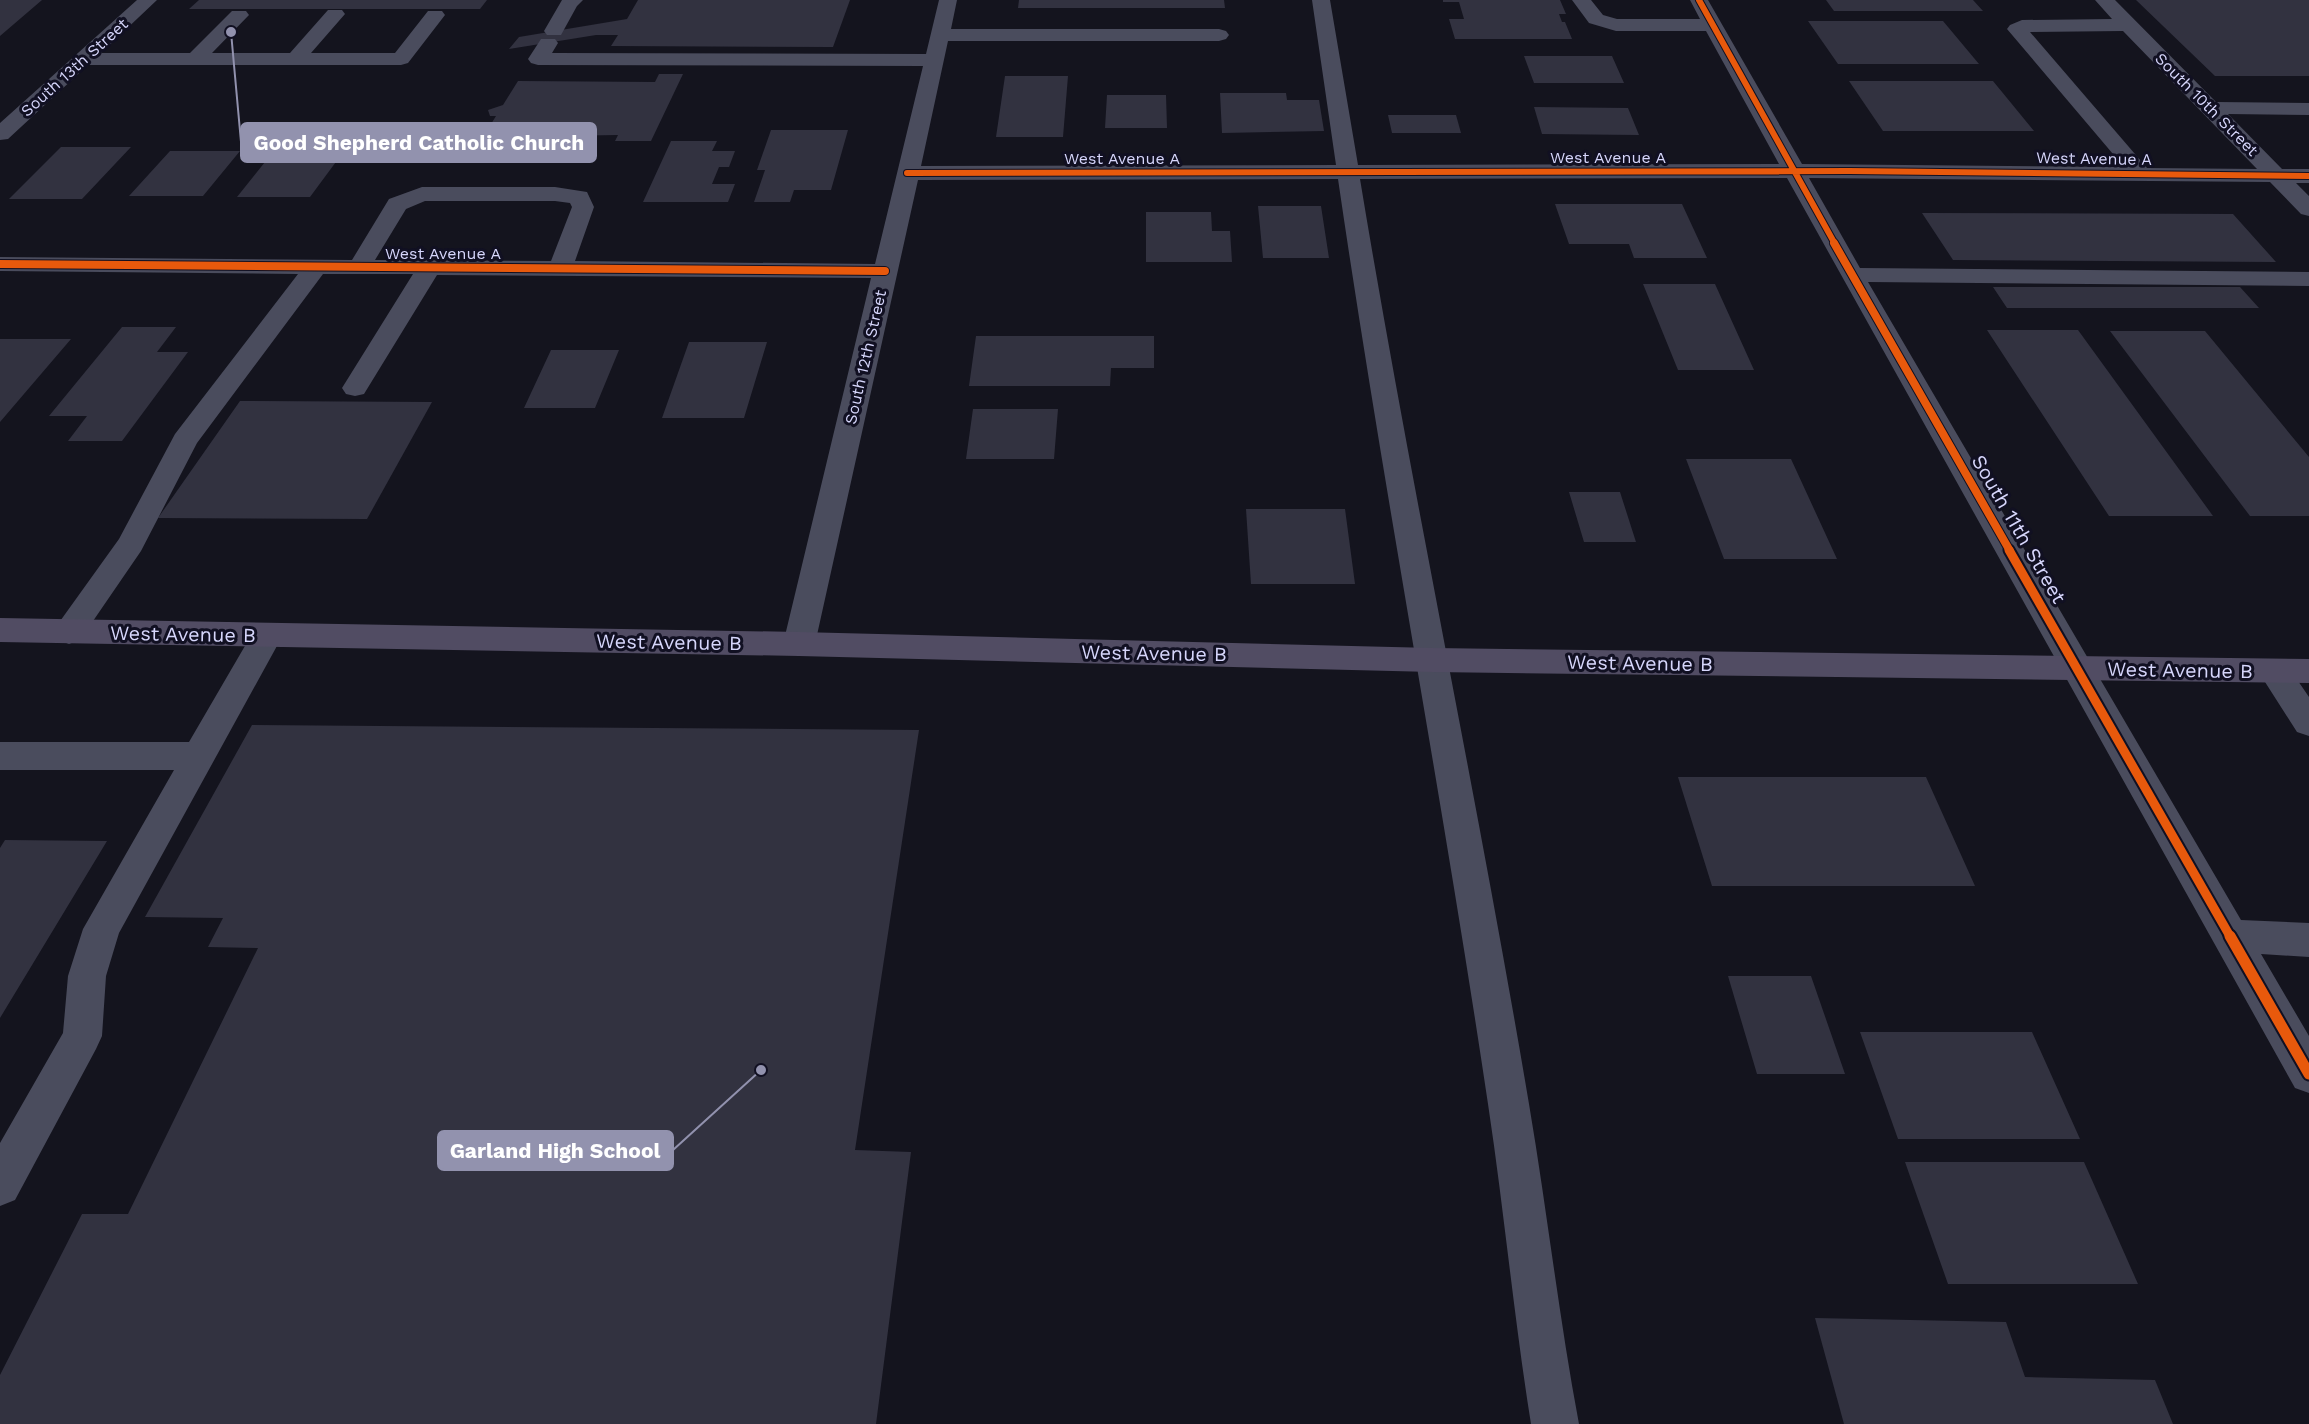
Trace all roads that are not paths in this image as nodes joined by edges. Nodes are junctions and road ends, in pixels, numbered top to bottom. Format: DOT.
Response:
graph roads {
  1 [pos="148,0"];
  2 [pos="948,0"];
  3 [pos="1321,0"];
  4 [pos="1581,0"];
  5 [pos="1699,0"];
  6 [pos="2104,0"];
  7 [pos="572,1"];
  8 [pos="335,14"];
  9 [pos="239,15"];
  10 [pos="435,15"];
  11 [pos="1713,26"];
  12 [pos="2129,26"];
  13 [pos="939,35"];
  14 [pos="1220,35"];
  15 [pos="81,59"];
  16 [pos="195,59"];
  17 [pos="295,59"];
  18 [pos="934,60"];
  19 [pos="2211,108"];
  20 [pos="2309,109"];
  21 [pos="0,134"];
  22 [pos="1346,172"];
  23 [pos="1795,172"];
  24 [pos="907,173"];
  25 [pos="2140,174"];
  26 [pos="2276,175"];
  27 [pos="2309,176"];
  28 [pos="2309,209"];
  29 [pos="0,264"];
  30 [pos="316,267"];
  31 [pos="359,267"];
  32 [pos="429,268"];
  33 [pos="560,268"];
  34 [pos="885,271"];
  35 [pos="1852,275"];
  36 [pos="2309,279"];
  37 [pos="355,388"];
  38 [pos="0,630"];
  39 [pos="69,632"];
  40 [pos="267,635"];
  41 [pos="799,644"];
  42 [pos="1433,660"];
  43 [pos="2077,668"];
  44 [pos="2274,671"];
  45 [pos="2309,671"];
  46 [pos="2309,723"];
  47 [pos="0,756"];
  48 [pos="199,756"];
  49 [pos="2230,936"];
  50 [pos="2309,940"];
  51 [pos="2309,1074"];
  52 [pos="0,1185"];
  53 [pos="1554,1424"];
  1 -- 15 [label="street, South 13th Street"];
  2 -- 13 [label="street, South 12th Street"];
  3 -- 22 [label="street"];
  4 -- 11 [label="street"];
  5 -- 11 [label="street, South 11th Street"];
  6 -- 12 [label="street, South 10th Street"];
  7 -- 18 [label="street"];
  8 -- 17 [label="street"];
  9 -- 16 [label="street"];
  10 -- 17 [label="street"];
  11 -- 23 [label="street, South 11th Street"];
  12 -- 19 [label="street, South 10th Street"];
  12 -- 25 [label="street"];
  13 -- 14 [label="street"];
  13 -- 18 [label="street, South 12th Street"];
  15 -- 16 [label="street"];
  15 -- 21 [label="street, South 13th Street"];
  16 -- 17 [label="street"];
  18 -- 24 [label="street, South 12th Street"];
  19 -- 20 [label="street"];
  19 -- 26 [label="street, South 10th Street"];
  22 -- 23 [label="street, West Avenue A"];
  22 -- 24 [label="street, West Avenue A"];
  22 -- 42 [label="street"];
  23 -- 25 [label="street, West Avenue A"];
  23 -- 35 [label="street, South 11th Street"];
  24 -- 34 [label="street, South 12th Street"];
  25 -- 26 [label="street, West Avenue A"];
  26 -- 27 [label="street, West Avenue A"];
  26 -- 28 [label="street, South 10th Street"];
  29 -- 30 [label="street, West Avenue A"];
  30 -- 31 [label="street, West Avenue A"];
  30 -- 39 [label="street"];
  31 -- 32 [label="street, West Avenue A"];
  31 -- 33 [label="street"];
  32 -- 33 [label="street, West Avenue A"];
  32 -- 37 [label="street"];
  33 -- 34 [label="street, West Avenue A"];
  34 -- 41 [label="street, South 12th Street"];
  35 -- 36 [label="street"];
  35 -- 43 [label="street, South 11th Street"];
  38 -- 39 [label="main road, West Avenue B"];
  39 -- 40 [label="main road, West Avenue B"];
  40 -- 41 [label="main road, West Avenue B"];
  40 -- 48 [label="street"];
  41 -- 42 [label="main road, West Avenue B"];
  42 -- 43 [label="main road, West Avenue B"];
  42 -- 53 [label="street"];
  43 -- 44 [label="main road, West Avenue B"];
  43 -- 49 [label="street, South 11th Street"];
  44 -- 45 [label="main road, West Avenue B"];
  44 -- 46 [label="street"];
  47 -- 48 [label="street"];
  48 -- 52 [label="street"];
  49 -- 50 [label="street"];
  49 -- 51 [label="street, South 11th Street"];
}
